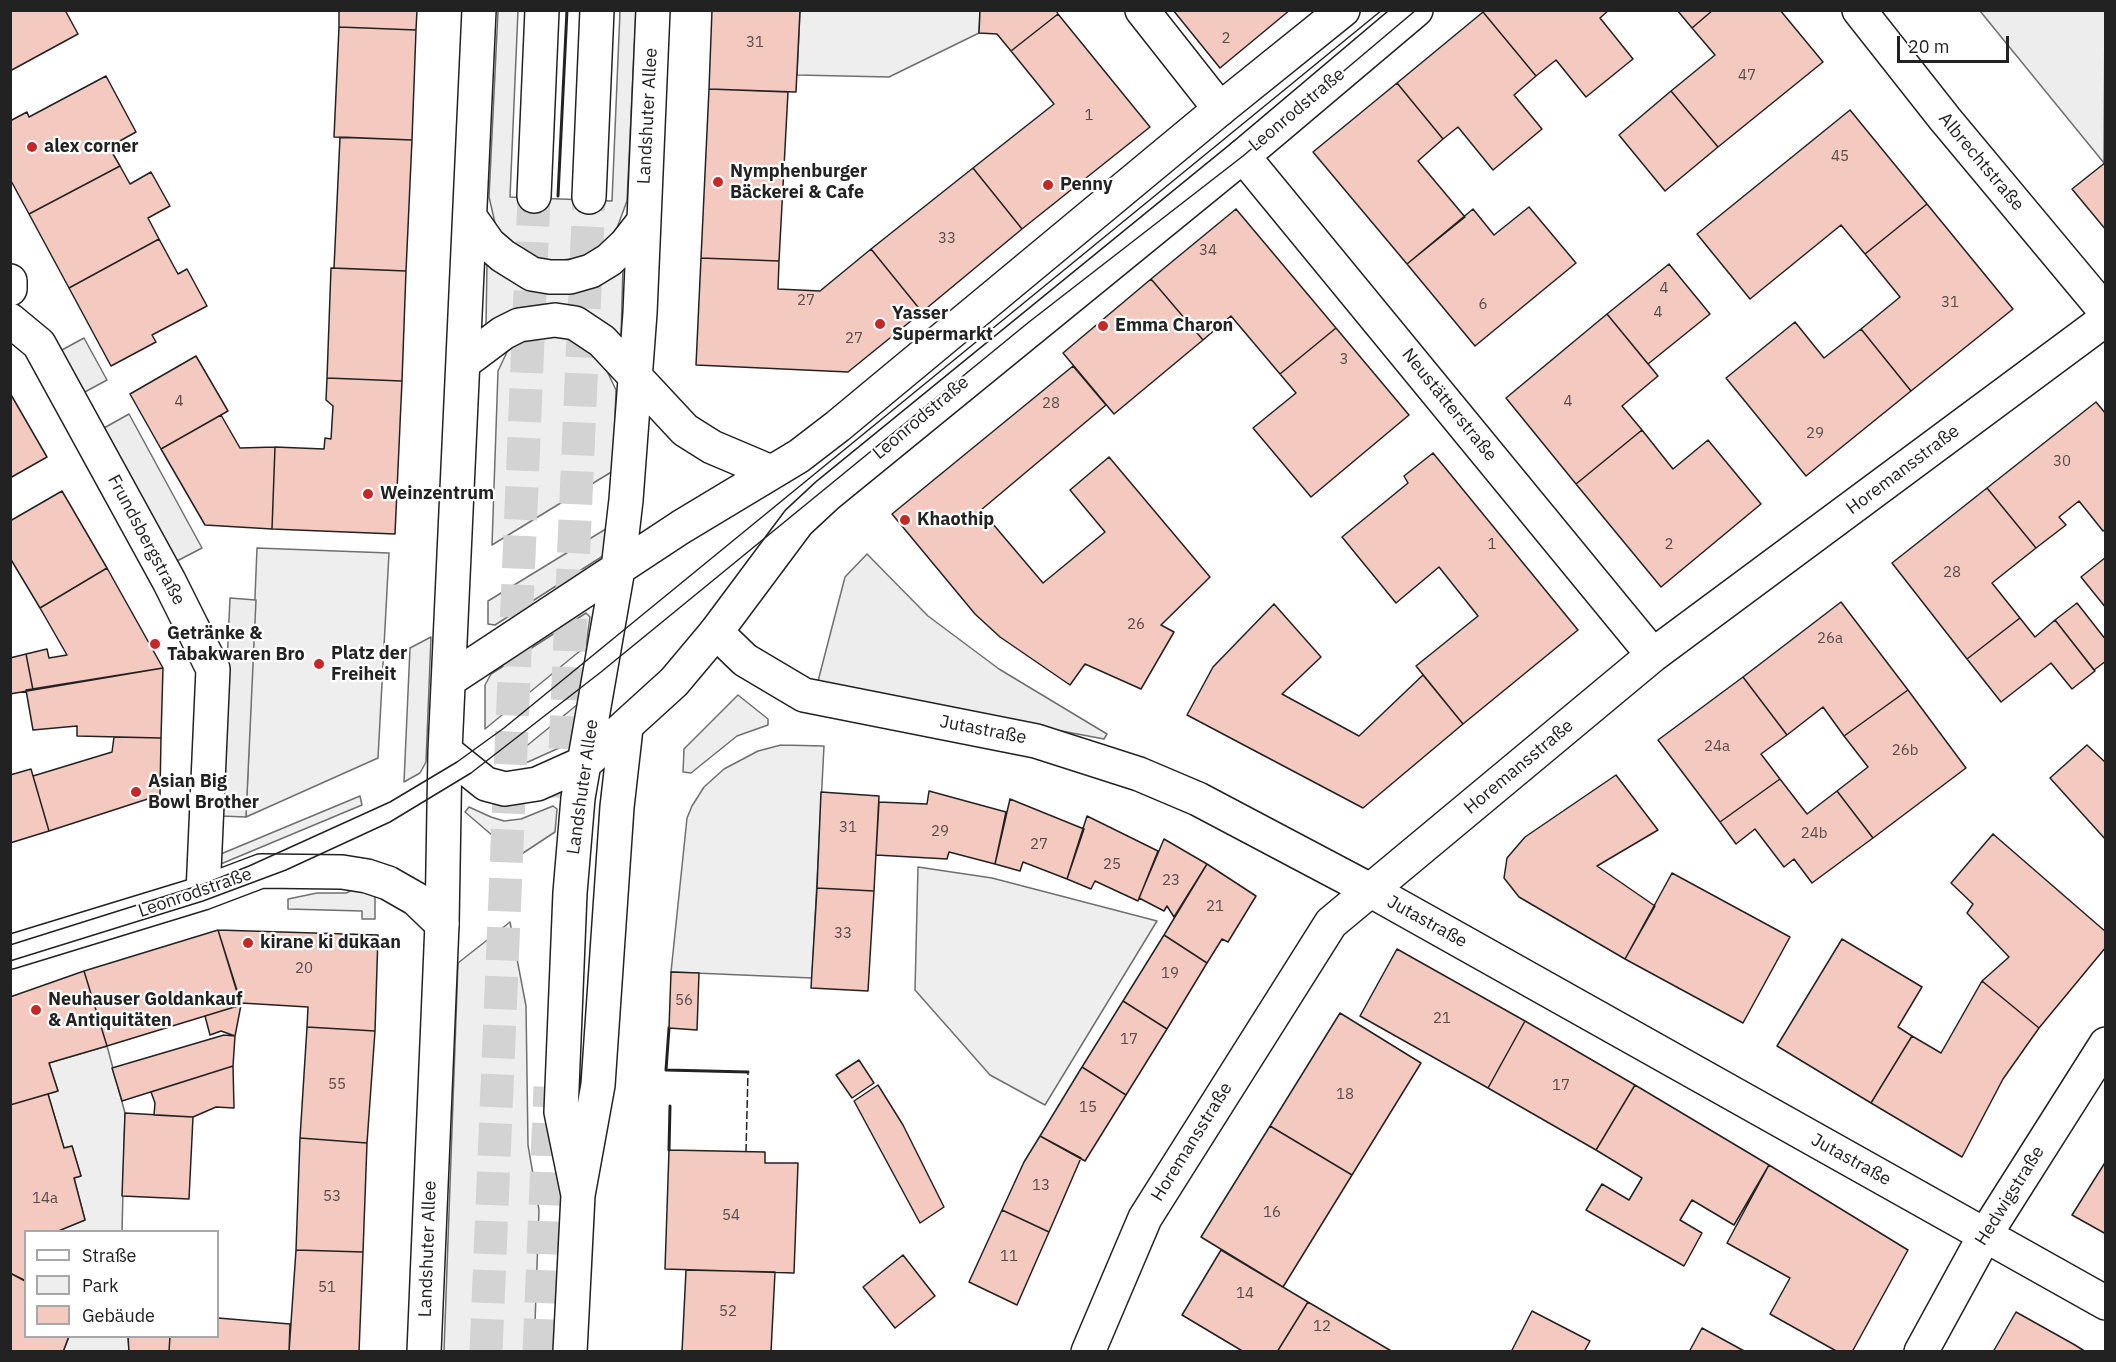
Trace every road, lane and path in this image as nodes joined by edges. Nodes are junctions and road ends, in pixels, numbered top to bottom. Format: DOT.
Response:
graph roads {
  1 [pos="479,10"];
  2 [pos="542,10"];
  3 [pos="597,10"];
  4 [pos="653,10"];
  5 [pos="1142,10"];
  6 [pos="1343,10"];
  7 [pos="1416,10"];
  8 [pos="1859,10"];
  9 [pos="1220,109"];
  10 [pos="1243,156"];
  11 [pos="534,196"];
  12 [pos="589,197"];
  13 [pos="470,217"];
  14 [pos="643,222"];
  15 [pos="10,281"];
  16 [pos="10,289"];
  17 [pos="2106,312"];
  18 [pos="2106,319"];
  19 [pos="10,320"];
  20 [pos="463,363"];
  21 [pos="636,380"];
  22 [pos="771,472"];
  23 [pos="618,569"];
  24 [pos="716,632"];
  25 [pos="1653,655"];
  26 [pos="449,680"];
  27 [pos="626,728"];
  28 [pos="445,750"];
  29 [pos="586,762"];
  30 [pos="1370,890"];
  31 [pos="203,892"];
  32 [pos="442,924"];
  33 [pos="10,952"];
  34 [pos="2106,1044"];
  35 [pos="578,1195"];
  36 [pos="1984,1235"];
  37 [pos="2106,1303"];
  38 [pos="1091,1350"];
  39 [pos="424,1352"];
  40 [pos="570,1352"];
  41 [pos="1921,1352"];
  1 -- 13 [label="main road"];
  2 -- 11 [label="main road"];
  3 -- 12 [label="main road"];
  4 -- 14 [label="main road, Landshuter Allee"];
  5 -- 9 [label="main road"];
  6 -- 9 [label="main road"];
  7 -- 10 [label="main road, Leonrodstraße"];
  8 -- 17 [label="main road, Albrechtstraße"];
  9 -- 22 [label="main road"];
  10 -- 24 [label="main road, Leonrodstraße"];
  10 -- 25 [label="main road, Neustätterstraße"];
  13 -- 14 [label="main road"];
  13 -- 20 [label="main road"];
  14 -- 21 [label="main road, Landshuter Allee"];
  15 -- 16 [label="main road"];
  18 -- 25 [label="main road, Horemansstraße"];
  19 -- 31 [label="main road, Frundsbergstraße"];
  20 -- 21 [label="main road"];
  20 -- 26 [label="main road"];
  21 -- 22 [label="main road"];
  21 -- 23 [label="main road, Landshuter Allee"];
  22 -- 23 [label="main road"];
  23 -- 26 [label="main road"];
  23 -- 29 [label="main road, Landshuter Allee"];
  24 -- 27 [label="main road, Leonrodstraße"];
  24 -- 30 [label="main road, Jutastraße"];
  25 -- 30 [label="main road, Horemansstraße"];
  26 -- 28 [label="main road"];
  27 -- 29 [label="main road, Leonrodstraße"];
  27 -- 35 [label="main road, Landshuter Allee"];
  28 -- 29 [label="main road, Leonrodstraße"];
  28 -- 32 [label="main road, Landshuter Allee"];
  29 -- 35 [label="main road, Landshuter Allee"];
  30 -- 36 [label="main road, Jutastraße"];
  30 -- 38 [label="main road, Horemansstraße"];
  31 -- 32 [label="main road, Leonrodstraße"];
  31 -- 33 [label="main road, Leonrodstraße"];
  32 -- 39 [label="main road, Landshuter Allee"];
  34 -- 36 [label="main road, Hedwigstraße"];
  35 -- 40 [label="main road, Landshuter Allee"];
  36 -- 37 [label="main road, Jutastraße"];
  36 -- 41 [label="main road, Hedwigstraße"];
}
